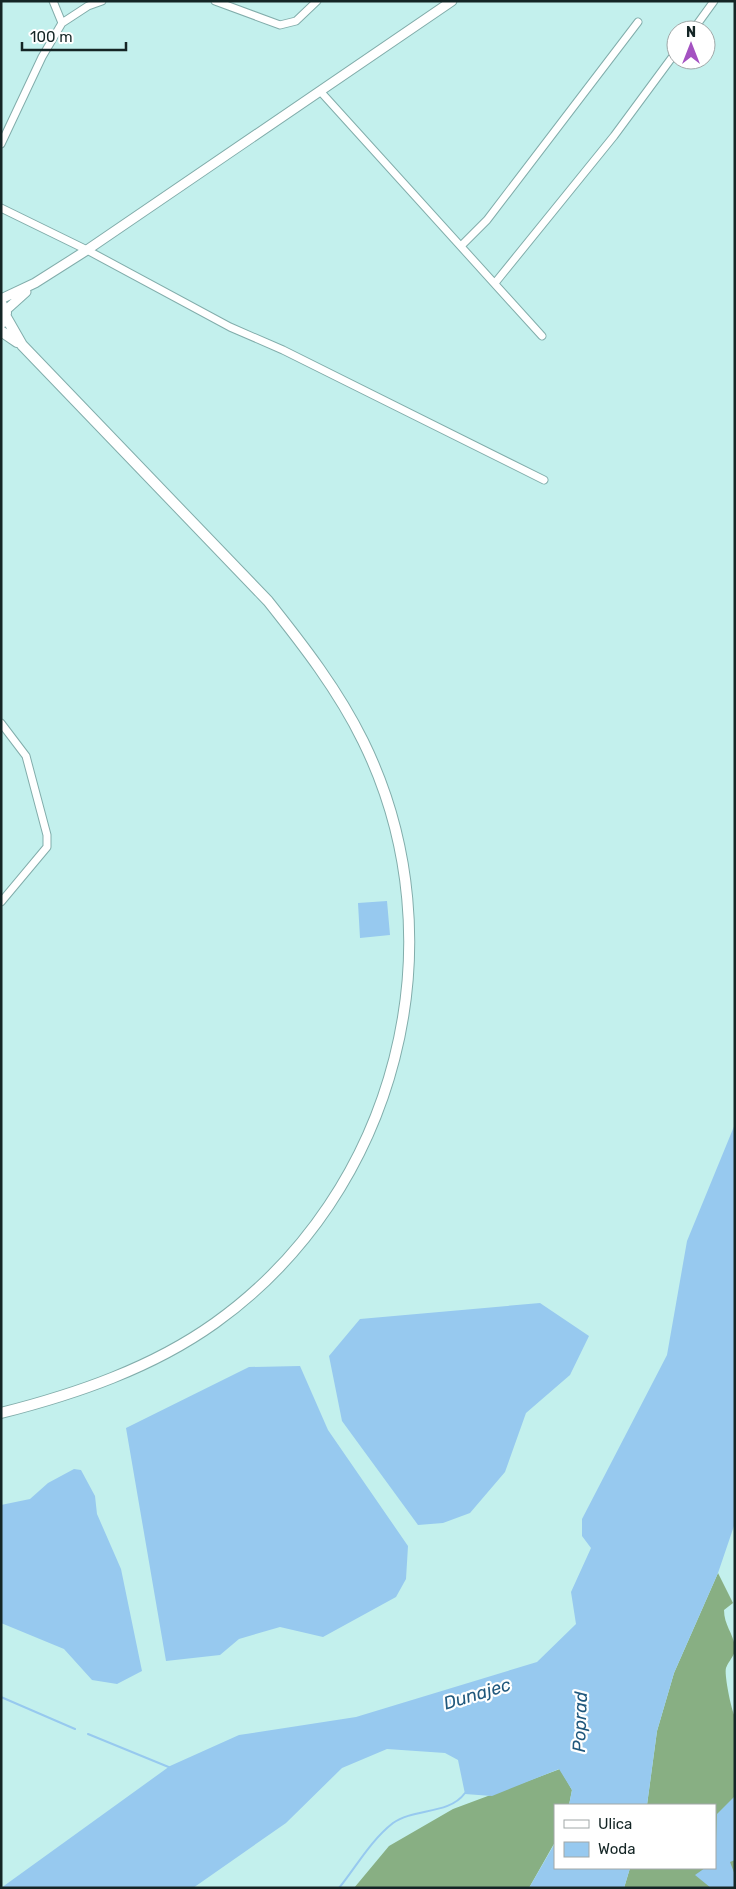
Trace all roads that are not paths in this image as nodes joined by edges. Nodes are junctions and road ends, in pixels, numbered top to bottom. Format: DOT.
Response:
graph roads {
  1 [pos="54,1"];
  2 [pos="102,1"];
  3 [pos="215,1"];
  4 [pos="317,1"];
  5 [pos="452,1"];
  6 [pos="714,1"];
  7 [pos="700,20"];
  8 [pos="638,22"];
  9 [pos="62,24"];
  10 [pos="666,66"];
  11 [pos="320,90"];
  12 [pos="1,144"];
  13 [pos="1,208"];
  14 [pos="461,246"];
  15 [pos="87,250"];
  16 [pos="495,283"];
  17 [pos="3,311"];
  18 [pos="1,331"];
  19 [pos="542,336"];
  20 [pos="22,345"];
  21 [pos="544,480"];
  22 [pos="1,723"];
  23 [pos="1,902"];
  24 [pos="1,1413"];
  1 -- 9 [label="street"];
  2 -- 9 [label="street"];
  3 -- 4 [label="street"];
  5 -- 11 [label="street"];
  6 -- 7 [label="street"];
  8 -- 14 [label="street"];
  9 -- 12 [label="street"];
  10 -- 16 [label="street"];
  11 -- 14 [label="street"];
  11 -- 15 [label="street"];
  13 -- 15 [label="street"];
  14 -- 16 [label="street"];
  15 -- 17 [label="street"];
  15 -- 21 [label="street"];
  16 -- 19 [label="street"];
  17 -- 20 [label="main road"];
  18 -- 20 [label="main road"];
  20 -- 24 [label="main road"];
  22 -- 23 [label="street"];
}
